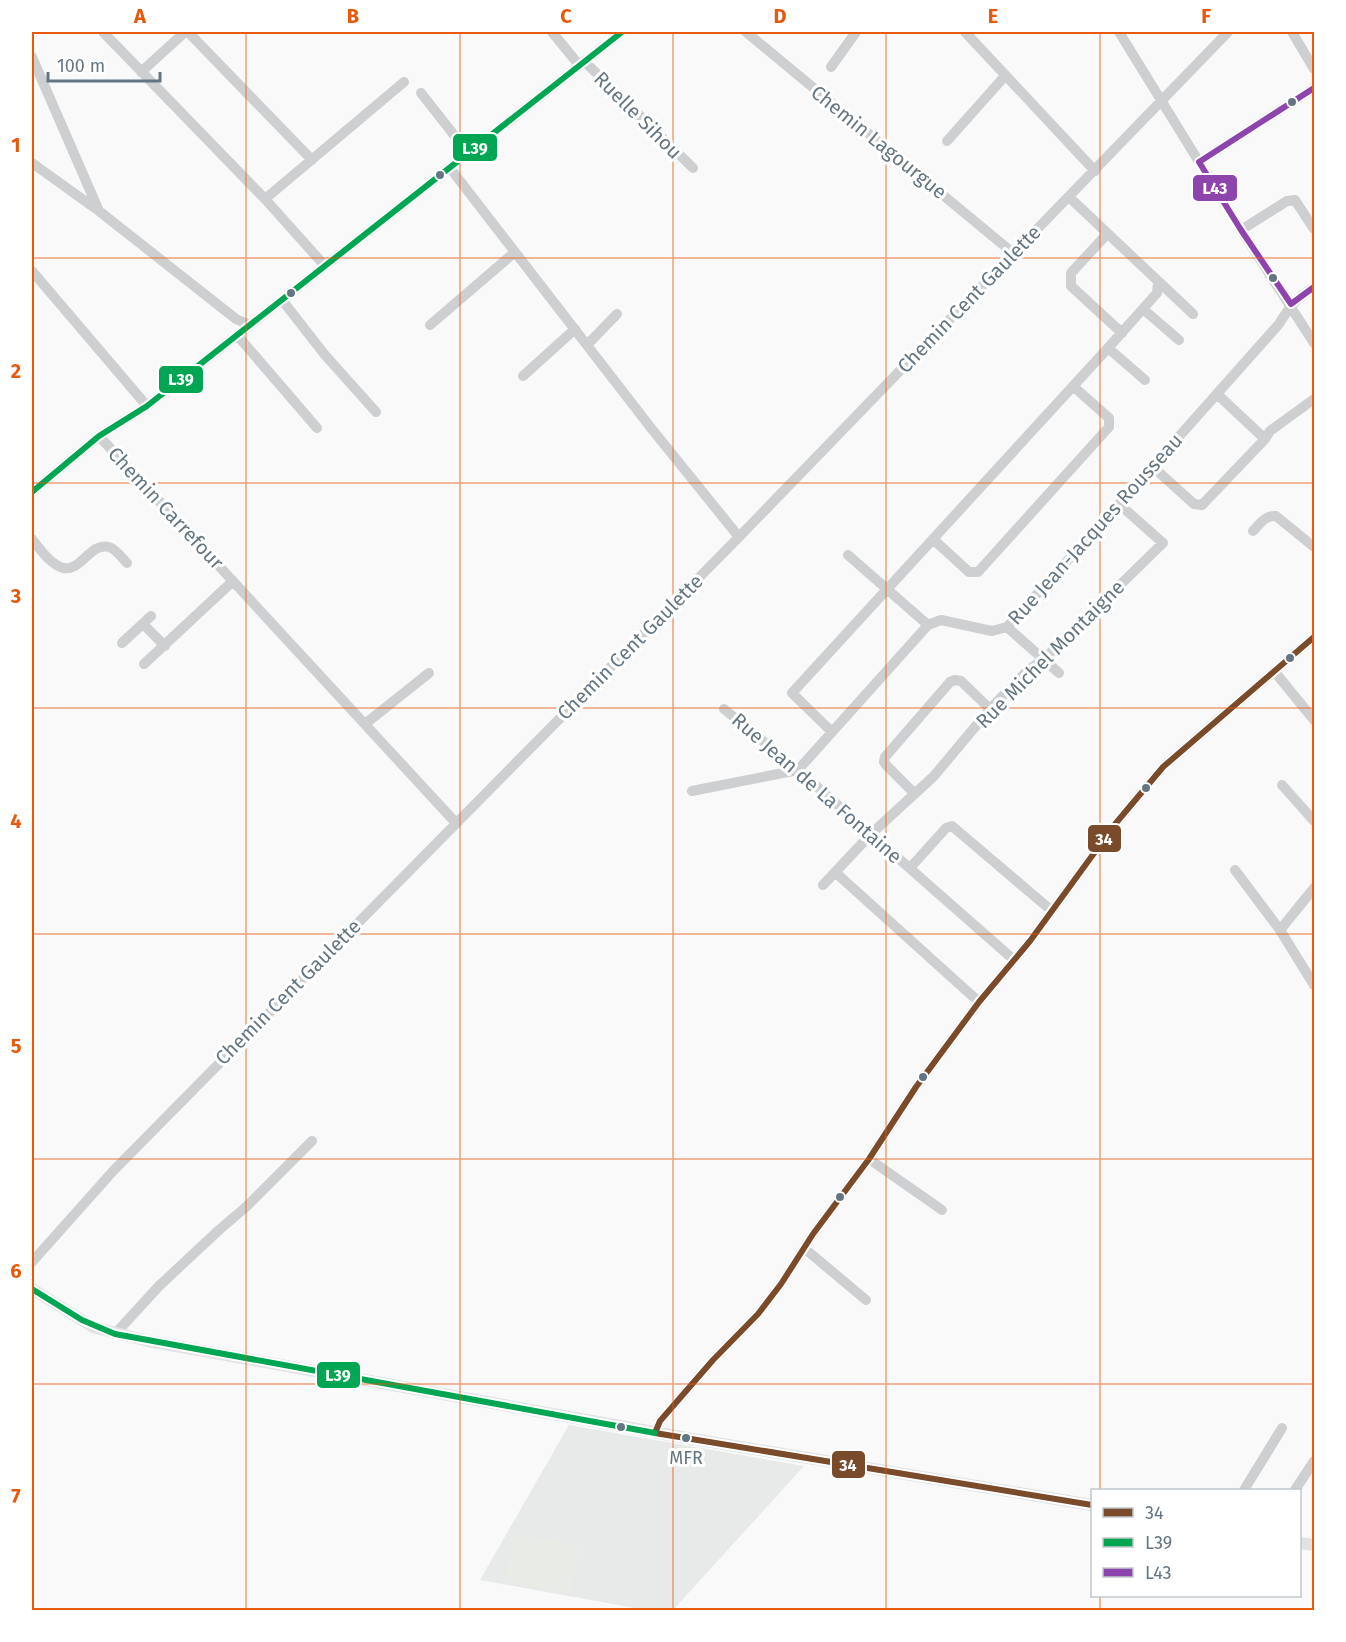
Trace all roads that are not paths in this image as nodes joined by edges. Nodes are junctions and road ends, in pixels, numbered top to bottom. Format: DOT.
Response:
graph roads {
  1 [pos="103,32"];
  2 [pos="187,32"];
  3 [pos="552,32"];
  4 [pos="622,32"];
  5 [pos="746,32"];
  6 [pos="856,32"];
  7 [pos="965,32"];
  8 [pos="1119,32"];
  9 [pos="1228,32"];
  10 [pos="1292,32"];
  11 [pos="32,57"];
  12 [pos="582,63"];
  13 [pos="831,67"];
  14 [pos="1314,69"];
  15 [pos="141,72"];
  16 [pos="1005,76"];
  17 [pos="404,82"];
  18 [pos="1314,88"];
  19 [pos="421,93"];
  20 [pos="1161,102"];
  21 [pos="947,141"];
  22 [pos="469,154"];
  23 [pos="312,160"];
  24 [pos="1199,162"];
  25 [pos="32,163"];
  26 [pos="450,168"];
  27 [pos="693,168"];
  28 [pos="1095,171"];
  29 [pos="1069,197"];
  30 [pos="265,199"];
  31 [pos="99,212"];
  32 [pos="1314,229"];
  33 [pos="1240,230"];
  34 [pos="1107,234"];
  35 [pos="515,252"];
  36 [pos="1013,253"];
  37 [pos="324,266"];
  38 [pos="32,271"];
  39 [pos="1158,282"];
  40 [pos="1314,287"];
  41 [pos="282,300"];
  42 [pos="1291,304"];
  43 [pos="1143,309"];
  44 [pos="617,314"];
  45 [pos="1193,315"];
  46 [pos="430,325"];
  47 [pos="250,326"];
  48 [pos="575,329"];
  49 [pos="1122,333"];
  50 [pos="237,335"];
  51 [pos="1313,335"];
  52 [pos="1179,340"];
  53 [pos="587,345"];
  54 [pos="1108,348"];
  55 [pos="523,376"];
  56 [pos="1145,380"];
  57 [pos="1074,387"];
  58 [pos="1217,394"];
  59 [pos="1314,399"];
  60 [pos="147,406"];
  61 [pos="376,412"];
  62 [pos="317,428"];
  63 [pos="99,436"];
  64 [pos="1265,439"];
  65 [pos="1153,467"];
  66 [pos="32,492"];
  67 [pos="1119,504"];
  68 [pos="1253,531"];
  69 [pos="739,537"];
  70 [pos="32,539"];
  71 [pos="934,540"];
  72 [pos="1313,542"];
  73 [pos="848,555"];
  74 [pos="127,563"];
  75 [pos="233,581"];
  76 [pos="887,589"];
  77 [pos="927,625"];
  78 [pos="1006,627"];
  79 [pos="1314,637"];
  80 [pos="122,643"];
  81 [pos="165,646"];
  82 [pos="1044,659"];
  83 [pos="144,664"];
  84 [pos="1274,671"];
  85 [pos="429,673"];
  86 [pos="1059,673"];
  87 [pos="724,709"];
  88 [pos="990,709"];
  89 [pos="1314,720"];
  90 [pos="365,724"];
  91 [pos="832,732"];
  92 [pos="798,770"];
  93 [pos="1282,785"];
  94 [pos="692,791"];
  95 [pos="915,794"];
  96 [pos="1314,821"];
  97 [pos="456,823"];
  98 [pos="871,834"];
  99 [pos="910,868"];
  100 [pos="1234,870"];
  101 [pos="836,873"];
  102 [pos="823,885"];
  103 [pos="1314,888"];
  104 [pos="1052,911"];
  105 [pos="1280,930"];
  106 [pos="1014,960"];
  107 [pos="1314,985"];
  108 [pos="979,1002"];
  109 [pos="312,1141"];
  110 [pos="869,1159"];
  111 [pos="942,1210"];
  112 [pos="804,1248"];
  113 [pos="32,1262"];
  114 [pos="32,1289"];
  115 [pos="866,1300"];
  116 [pos="115,1334"];
  117 [pos="1282,1428"];
  118 [pos="655,1433"];
  119 [pos="1314,1461"];
  120 [pos="1245,1489"];
  121 [pos="1296,1489"];
  122 [pos="1091,1506"];
  1 -- 15 [label="street"];
  2 -- 15 [label="street"];
  2 -- 23 [label="street"];
  3 -- 12 [label="street"];
  4 -- 12 [label="street"];
  5 -- 36 [label="street, Chemin Lagourgue"];
  6 -- 13 [label="street"];
  7 -- 16 [label="street"];
  8 -- 20 [label="street"];
  9 -- 20 [label="street, Chemin Cent Gaulette"];
  10 -- 14 [label="street"];
  11 -- 31 [label="street"];
  12 -- 22 [label="street"];
  12 -- 27 [label="street, Ruelle Sihou"];
  15 -- 30 [label="street"];
  16 -- 21 [label="street"];
  16 -- 28 [label="street"];
  17 -- 23 [label="street"];
  18 -- 24 [label="street"];
  19 -- 22 [label="street"];
  20 -- 24 [label="street"];
  20 -- 28 [label="street, Chemin Cent Gaulette"];
  22 -- 26 [label="street"];
  23 -- 30 [label="street"];
  24 -- 33 [label="street"];
  25 -- 31 [label="street"];
  26 -- 35 [label="street"];
  26 -- 37 [label="street"];
  28 -- 29 [label="street, Chemin Cent Gaulette"];
  29 -- 34 [label="street"];
  29 -- 36 [label="street, Chemin Cent Gaulette"];
  30 -- 37 [label="street"];
  31 -- 47 [label="street"];
  32 -- 33 [label="street"];
  33 -- 42 [label="street"];
  34 -- 39 [label="street"];
  34 -- 49 [label="street"];
  35 -- 46 [label="street"];
  35 -- 48 [label="street"];
  36 -- 69 [label="street, Chemin Cent Gaulette"];
  37 -- 41 [label="street"];
  38 -- 60 [label="street"];
  39 -- 43 [label="street"];
  39 -- 45 [label="street"];
  40 -- 42 [label="street"];
  41 -- 47 [label="street"];
  41 -- 61 [label="street"];
  42 -- 51 [label="street"];
  42 -- 58 [label="street, Rue Jean-Jacques Rousseau"];
  43 -- 49 [label="street"];
  43 -- 52 [label="street"];
  44 -- 53 [label="street"];
  47 -- 50 [label="street"];
  48 -- 53 [label="street"];
  48 -- 55 [label="street"];
  49 -- 54 [label="street"];
  50 -- 60 [label="street"];
  50 -- 62 [label="street"];
  53 -- 69 [label="street"];
  54 -- 56 [label="street"];
  54 -- 57 [label="street"];
  57 -- 71 [label="street"];
  57 -- 71 [label="street"];
  58 -- 64 [label="street"];
  58 -- 65 [label="street, Rue Jean-Jacques Rousseau"];
  59 -- 64 [label="street"];
  60 -- 63 [label="street"];
  63 -- 66 [label="street"];
  63 -- 75 [label="street, Chemin Carrefour"];
  64 -- 65 [label="street"];
  65 -- 67 [label="street, Rue Jean-Jacques Rousseau"];
  67 -- 78 [label="street, Rue Jean-Jacques Rousseau"];
  67 -- 82 [label="street, Rue Michel Montaigne"];
  68 -- 72 [label="street"];
  69 -- 97 [label="street, Chemin Cent Gaulette"];
  70 -- 74 [label="street"];
  71 -- 76 [label="street"];
  73 -- 76 [label="street"];
  75 -- 81 [label="street, Chemin Carrefour"];
  75 -- 90 [label="street, Chemin Carrefour"];
  76 -- 77 [label="street"];
  76 -- 91 [label="street"];
  77 -- 78 [label="street, Rue Jean-Jacques Rousseau"];
  77 -- 91 [label="street"];
  78 -- 82 [label="street"];
  79 -- 84 [label="street"];
  80 -- 81 [label="street"];
  81 -- 83 [label="street, Chemin Carrefour"];
  82 -- 86 [label="street"];
  82 -- 88 [label="street, Rue Michel Montaigne"];
  84 -- 89 [label="street"];
  84 -- 104 [label="street"];
  85 -- 90 [label="street"];
  87 -- 92 [label="street, Rue Jean de La Fontaine"];
  88 -- 95 [label="street, Rue Michel Montaigne"];
  88 -- 95 [label="street"];
  90 -- 97 [label="street, Chemin Carrefour"];
  91 -- 92 [label="street"];
  92 -- 94 [label="street"];
  92 -- 98 [label="street, Rue Jean de La Fontaine"];
  93 -- 96 [label="street"];
  95 -- 98 [label="street, Rue Michel Montaigne"];
  97 -- 113 [label="street, Chemin Cent Gaulette"];
  98 -- 99 [label="street, Rue Jean de La Fontaine"];
  98 -- 101 [label="street, Rue Michel Montaigne"];
  99 -- 104 [label="street, Rue Jean de La Fontaine"];
  99 -- 106 [label="street, Rue Jean de La Fontaine"];
  100 -- 105 [label="street"];
  101 -- 102 [label="street, Rue Michel Montaigne"];
  101 -- 108 [label="street"];
  103 -- 105 [label="street"];
  104 -- 106 [label="street"];
  105 -- 107 [label="street"];
  106 -- 108 [label="street"];
  108 -- 110 [label="street"];
  109 -- 116 [label="street"];
  110 -- 111 [label="street"];
  110 -- 112 [label="street"];
  112 -- 115 [label="street"];
  112 -- 118 [label="street"];
  114 -- 116 [label="main road"];
  116 -- 118 [label="main road"];
  117 -- 120 [label="street"];
  118 -- 122 [label="main road"];
  119 -- 121 [label="street"];
}
